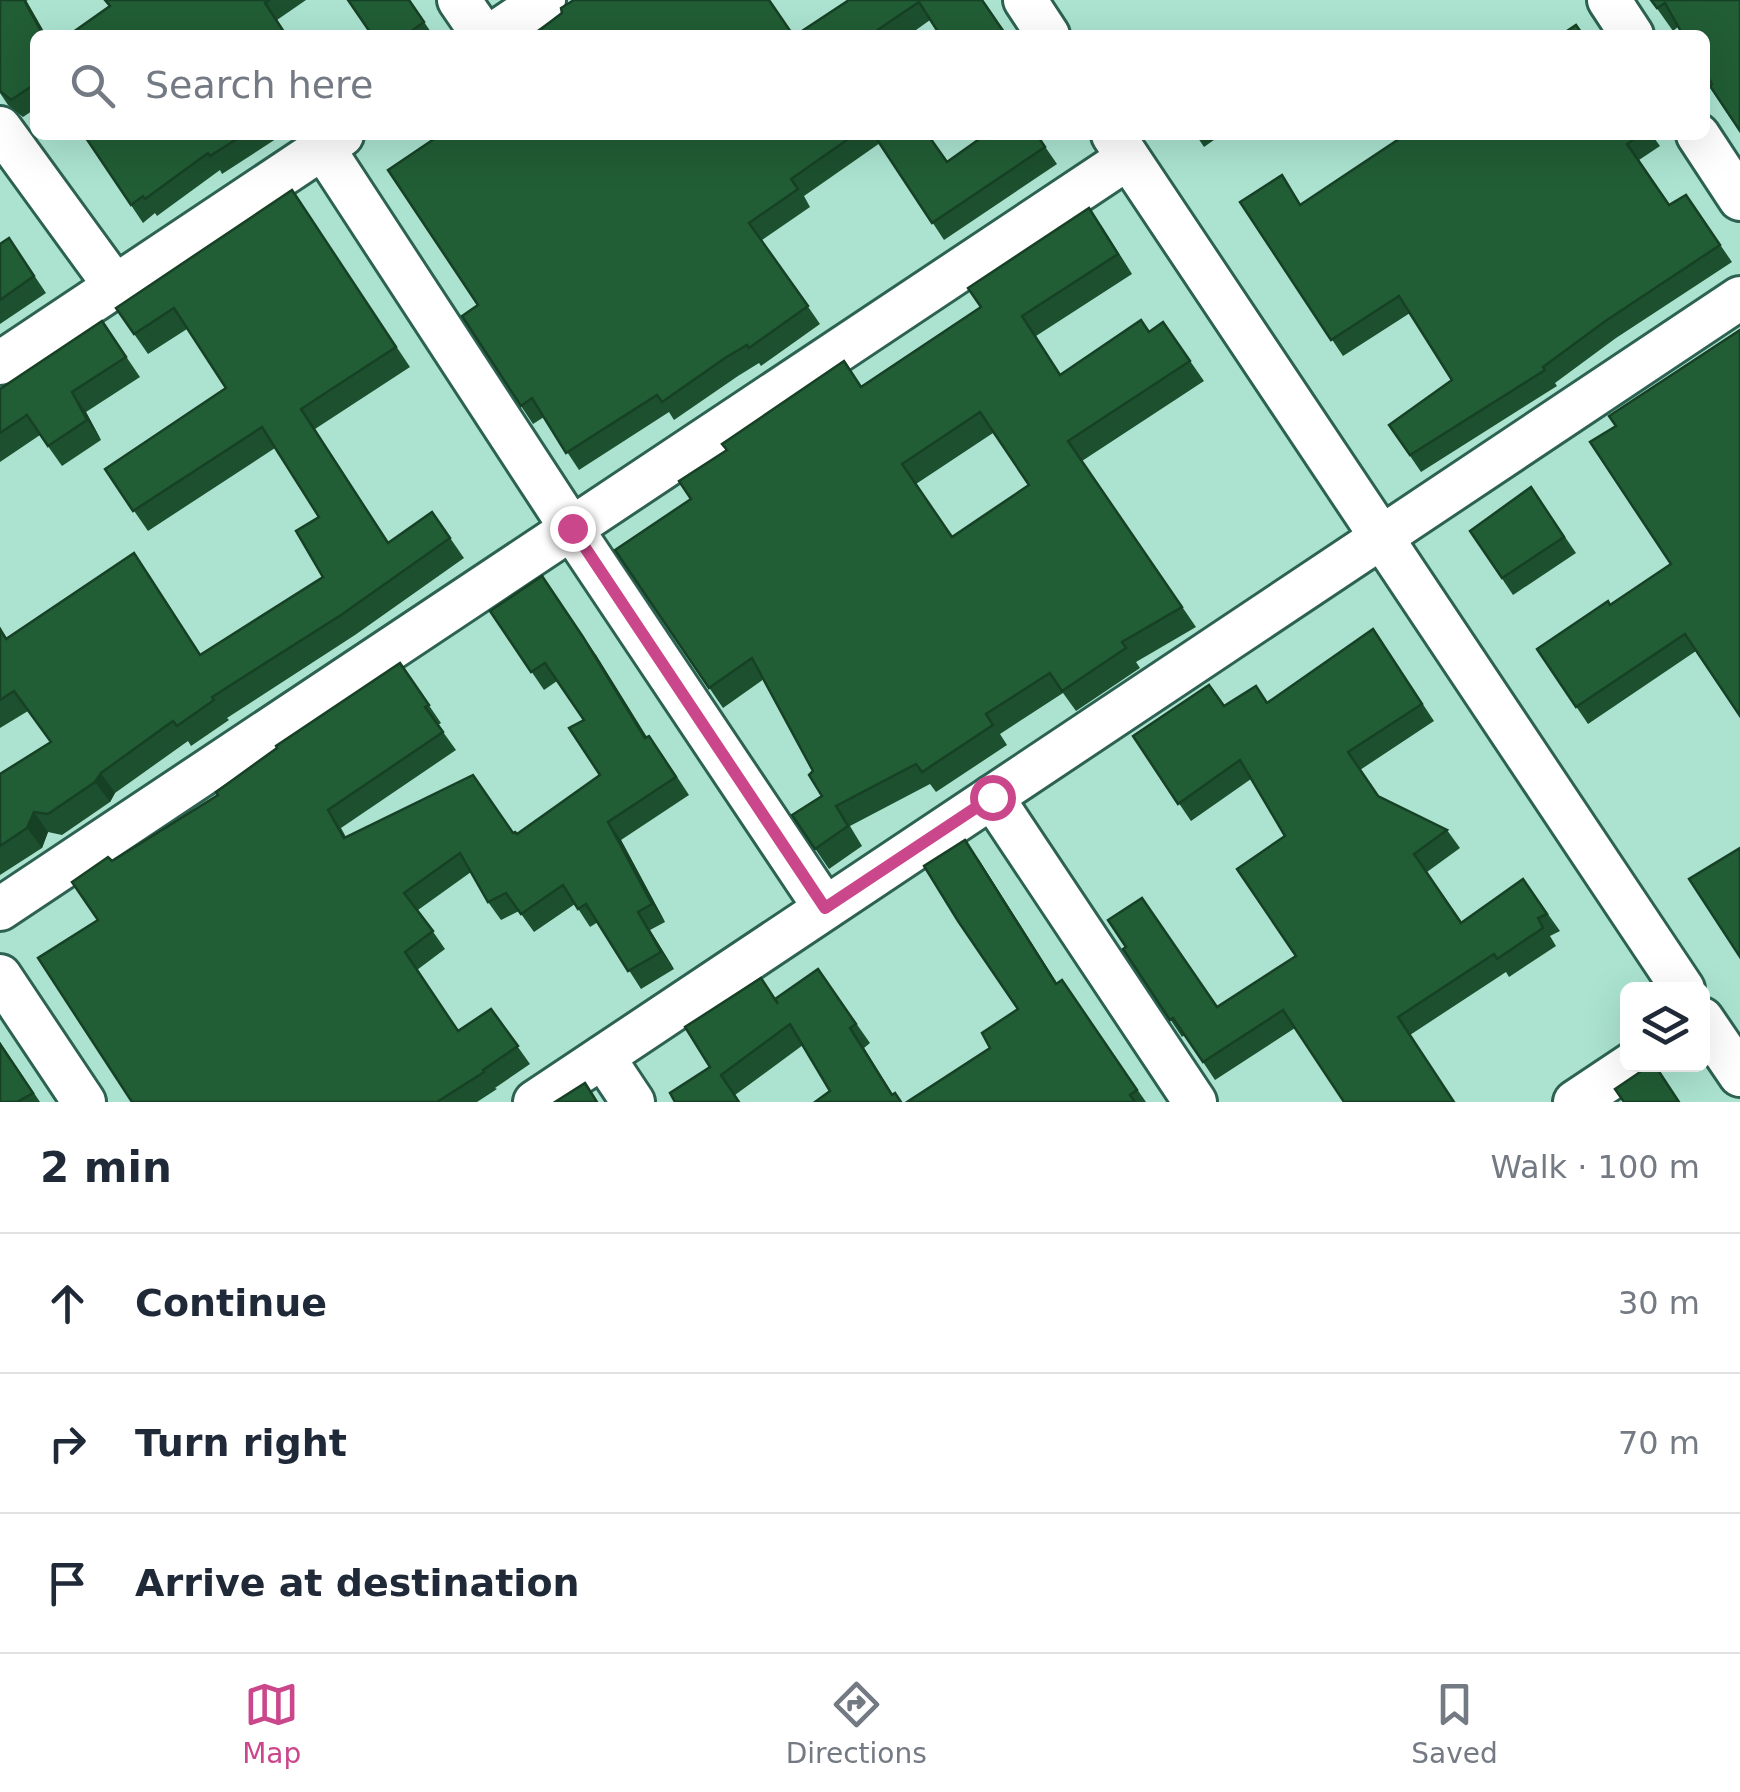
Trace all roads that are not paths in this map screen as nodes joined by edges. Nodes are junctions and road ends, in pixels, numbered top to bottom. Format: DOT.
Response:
graph roads {
  1 [pos="460,0"];
  2 [pos="544,0"];
  3 [pos="1025,0"];
  4 [pos="1609,0"];
  5 [pos="480,30"];
  6 [pos="499,30"];
  7 [pos="1045,30"];
  8 [pos="1629,30"];
  9 [pos="0,128"];
  10 [pos="1701,140"];
  11 [pos="333,142"];
  12 [pos="1121,146"];
  13 [pos="1740,198"];
  14 [pos="115,286"];
  15 [pos="1740,298"];
  16 [pos="0,363"];
  17 [pos="572,528"];
  18 [pos="1382,538"];
  19 [pos="992,797"];
  20 [pos="825,908"];
  21 [pos="0,909"];
  22 [pos="0,976"];
  23 [pos="1678,982"];
  24 [pos="1710,1031"];
  25 [pos="603,1056"];
  26 [pos="1620,1072"];
  27 [pos="1740,1074"];
  28 [pos="84,1102"];
  29 [pos="534,1102"];
  30 [pos="633,1102"];
  31 [pos="1195,1102"];
  32 [pos="1575,1102"];
  1 -- 5 [label="street"];
  2 -- 6 [label="street"];
  3 -- 7 [label="street"];
  4 -- 8 [label="street"];
  9 -- 14 [label="street"];
  10 -- 13 [label="street"];
  11 -- 14 [label="street"];
  11 -- 17 [label="street"];
  12 -- 17 [label="street"];
  12 -- 18 [label="street"];
  14 -- 16 [label="street"];
  15 -- 18 [label="street"];
  17 -- 20 [label="street"];
  17 -- 21 [label="street"];
  18 -- 19 [label="street"];
  18 -- 23 [label="street"];
  19 -- 20 [label="street"];
  19 -- 31 [label="street"];
  20 -- 25 [label="street"];
  22 -- 28 [label="street"];
  24 -- 27 [label="street"];
  25 -- 29 [label="street"];
  25 -- 30 [label="street"];
  26 -- 32 [label="street"];
}
